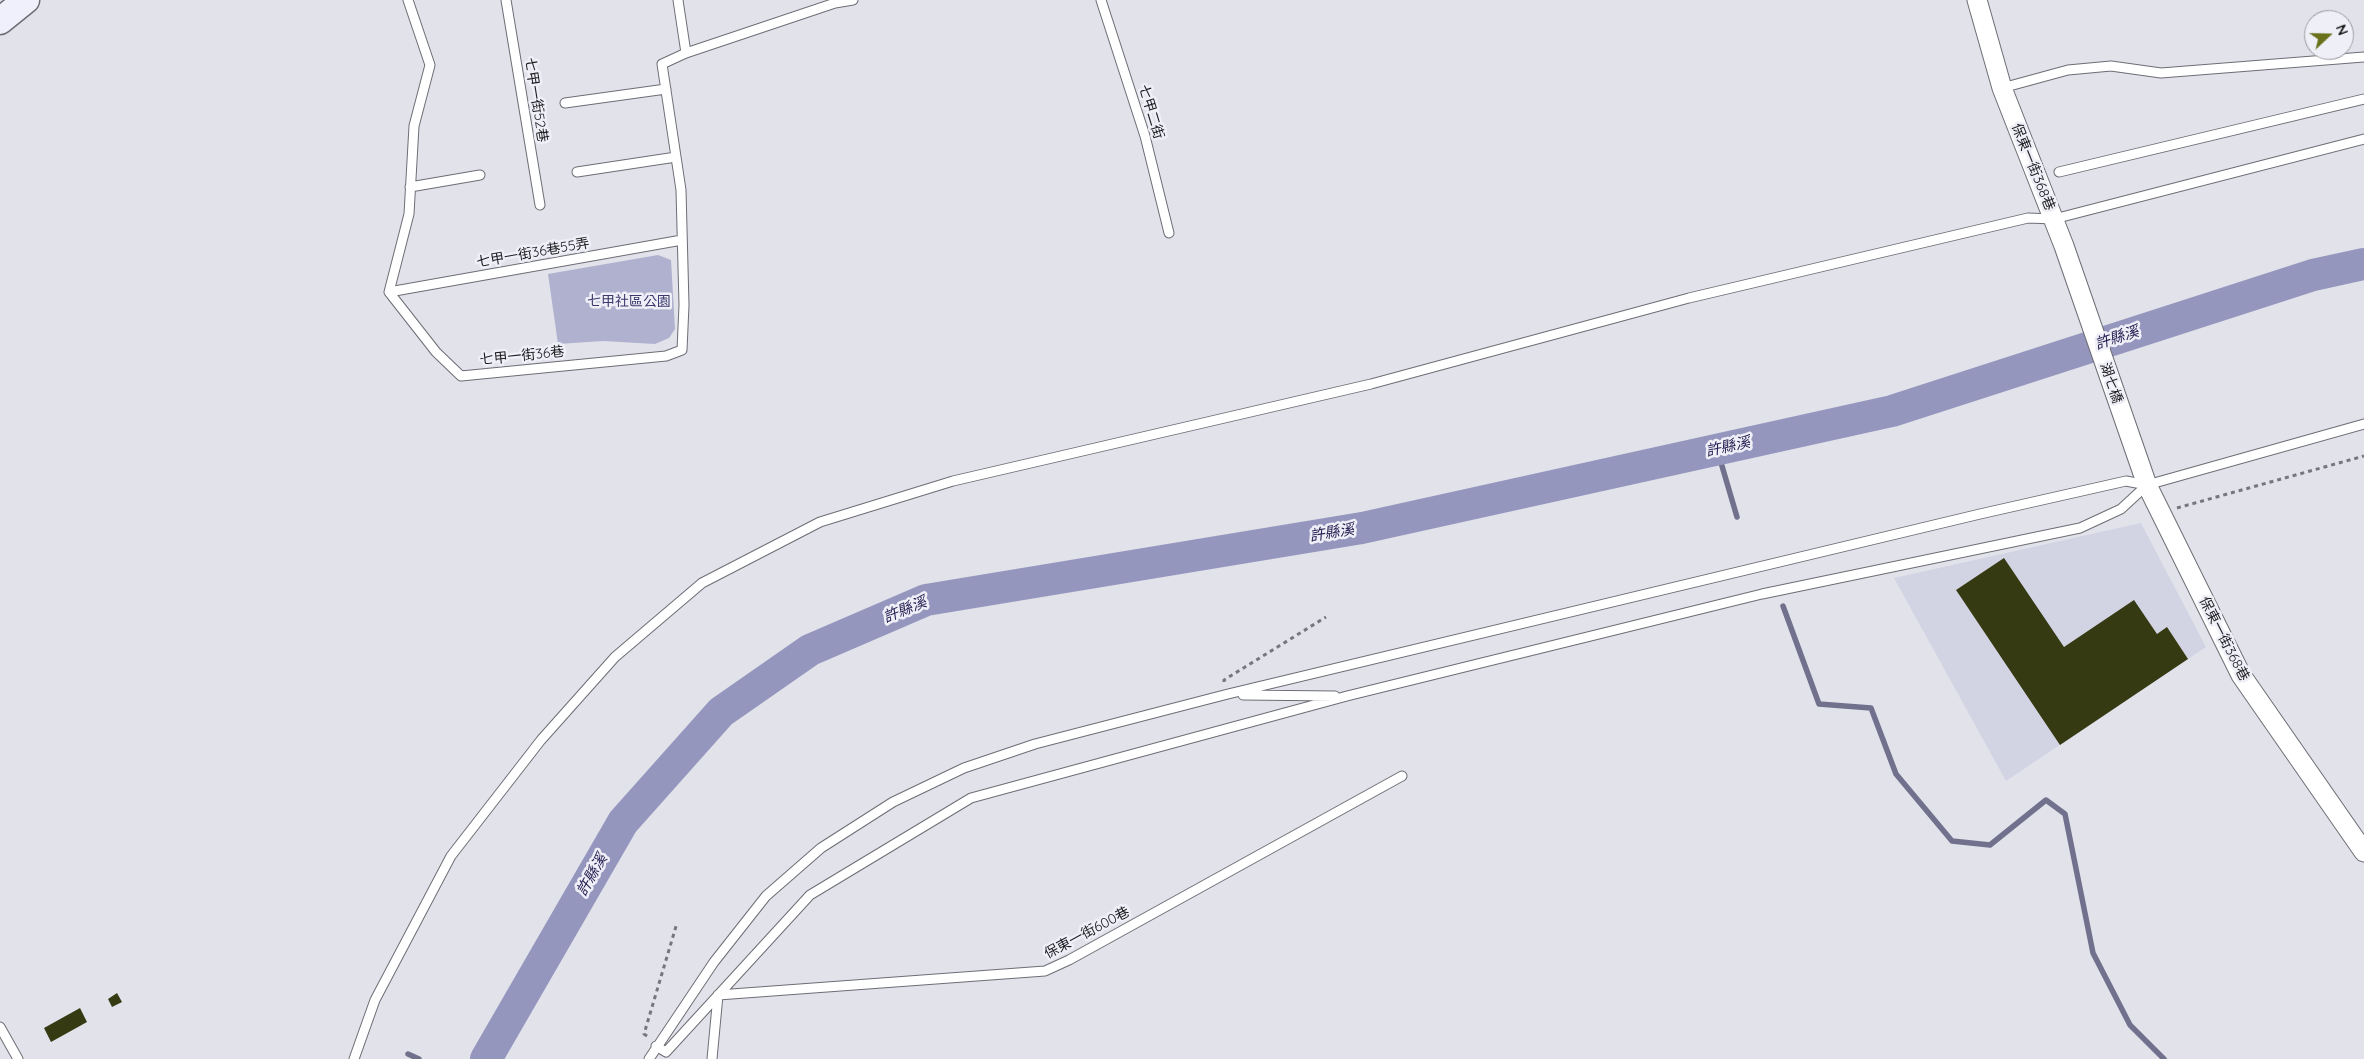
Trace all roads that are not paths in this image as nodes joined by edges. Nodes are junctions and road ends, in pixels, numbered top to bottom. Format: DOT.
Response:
graph roads {
  1 [pos="26,0"];
  2 [pos="408,0"];
  3 [pos="506,0"];
  4 [pos="678,0"];
  5 [pos="853,0"];
  6 [pos="1101,0"];
  7 [pos="1978,0"];
  8 [pos="0,21"];
  9 [pos="686,53"];
  10 [pos="2364,57"];
  11 [pos="666,88"];
  12 [pos="2002,88"];
  13 [pos="2364,99"];
  14 [pos="565,103"];
  15 [pos="2364,139"];
  16 [pos="676,157"];
  17 [pos="577,172"];
  18 [pos="2059,172"];
  19 [pos="480,175"];
  20 [pos="410,187"];
  21 [pos="540,205"];
  22 [pos="2054,219"];
  23 [pos="1169,233"];
  24 [pos="682,240"];
  25 [pos="2064,246"];
  26 [pos="389,292"];
  27 [pos="2364,424"];
  28 [pos="2139,463"];
  29 [pos="2147,485"];
  30 [pos="1228,694"];
  31 [pos="1347,696"];
  32 [pos="1402,776"];
  33 [pos="2364,852"];
  34 [pos="718,996"];
  35 [pos="0,1027"];
  36 [pos="656,1046"];
  37 [pos="18,1059"];
  38 [pos="354,1059"];
  39 [pos="649,1059"];
  40 [pos="712,1059"];
  1 -- 8 [label="main road"];
  2 -- 20 [label="lane"];
  3 -- 21 [label="lane, 七甲一街52巷"];
  4 -- 9 [label="lane"];
  5 -- 9 [label="lane"];
  6 -- 23 [label="lane, 七甲二街"];
  7 -- 12 [label="street, 保東一街368巷"];
  9 -- 11 [label="lane, 七甲一街36巷"];
  10 -- 12 [label="lane"];
  11 -- 14 [label="lane"];
  11 -- 16 [label="lane, 七甲一街36巷"];
  12 -- 22 [label="street, 保東一街368巷"];
  13 -- 18 [label="lane"];
  15 -- 22 [label="lane"];
  16 -- 17 [label="lane"];
  16 -- 24 [label="lane, 七甲一街36巷"];
  19 -- 20 [label="lane"];
  20 -- 26 [label="lane"];
  22 -- 25 [label="street, 保東一街368巷"];
  22 -- 38 [label="lane"];
  24 -- 26 [label="lane, 七甲一街36巷55弄"];
  24 -- 26 [label="lane, 七甲一街36巷"];
  25 -- 28 [label="street, 湖七橋"];
  27 -- 29 [label="lane"];
  28 -- 29 [label="street, 保東一街368巷"];
  29 -- 30 [label="lane"];
  29 -- 31 [label="lane"];
  29 -- 33 [label="street, 保東一街368巷"];
  30 -- 31 [label="lane"];
  30 -- 36 [label="lane"];
  31 -- 34 [label="lane"];
  32 -- 34 [label="lane, 保東一街600巷"];
  34 -- 36 [label="lane"];
  34 -- 40 [label="lane"];
  35 -- 37 [label="lane"];
  36 -- 39 [label="lane"];
}
